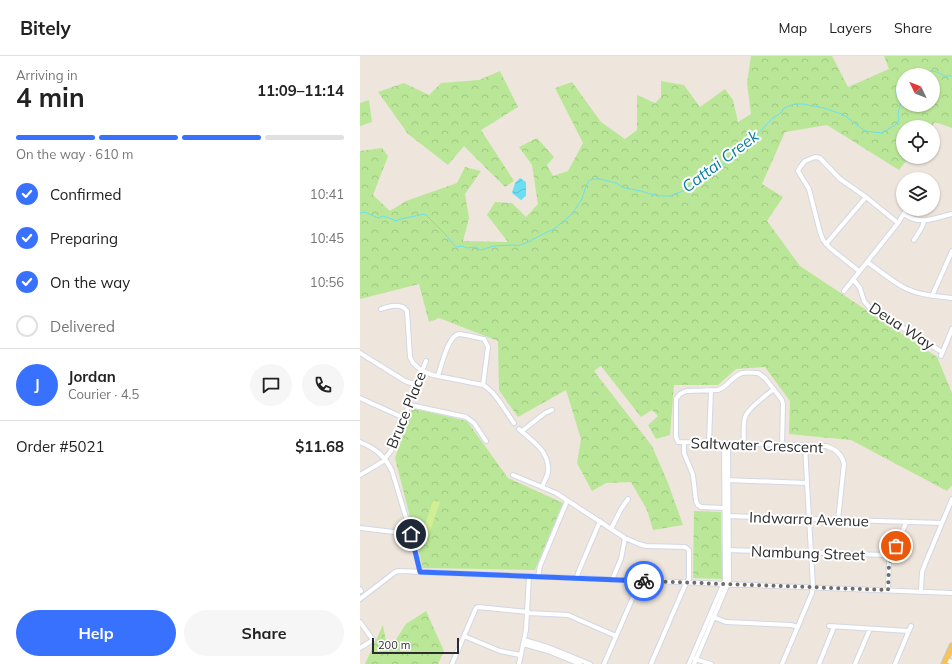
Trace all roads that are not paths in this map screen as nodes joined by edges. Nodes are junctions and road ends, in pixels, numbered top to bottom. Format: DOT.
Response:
graph roads {
  1 [pos="866,197"];
  2 [pos="952,214"];
  3 [pos="924,221"];
  4 [pos="898,223"];
  5 [pos="914,240"];
  6 [pos="826,244"];
  7 [pos="952,251"];
  8 [pos="867,262"];
  9 [pos="859,272"];
  10 [pos="853,279"];
  11 [pos="844,291"];
  12 [pos="932,296"];
  13 [pos="952,298"];
  14 [pos="381,309"];
  15 [pos="952,329"];
  16 [pos="360,353"];
  17 [pos="426,361"];
  18 [pos="422,371"];
  19 [pos="438,376"];
  20 [pos="417,385"];
  21 [pos="483,385"];
  22 [pos="774,389"];
  23 [pos="711,390"];
  24 [pos="360,398"];
  25 [pos="410,404"];
  26 [pos="552,410"];
  27 [pos="404,418"];
  28 [pos="514,422"];
  29 [pos="486,441"];
  30 [pos="360,442"];
  31 [pos="709,442"];
  32 [pos="684,443"];
  33 [pos="726,443"];
  34 [pos="744,444"];
  35 [pos="782,445"];
  36 [pos="806,446"];
  37 [pos="385,458"];
  38 [pos="513,474"];
  39 [pos="360,475"];
  40 [pos="726,480"];
  41 [pos="807,482"];
  42 [pos="542,487"];
  43 [pos="628,499"];
  44 [pos="952,499"];
  45 [pos="567,501"];
  46 [pos="726,508"];
  47 [pos="727,516"];
  48 [pos="809,519"];
  49 [pos="838,520"];
  50 [pos="600,522"];
  51 [pos="906,523"];
  52 [pos="942,524"];
  53 [pos="360,528"];
  54 [pos="611,529"];
  55 [pos="411,534"];
  56 [pos="625,538"];
  57 [pos="727,550"];
  58 [pos="811,553"];
  59 [pos="891,558"];
  60 [pos="420,572"];
  61 [pos="529,576"];
  62 [pos="538,577"];
  63 [pos="577,578"];
  64 [pos="612,580"];
  65 [pos="640,580"];
  66 [pos="686,582"];
  67 [pos="726,584"];
  68 [pos="813,588"];
  69 [pos="888,590"];
  70 [pos="921,591"];
  71 [pos="952,593"];
  72 [pos="360,600"];
  73 [pos="528,612"];
  74 [pos="712,617"];
  75 [pos="360,622"];
  76 [pos="829,626"];
  77 [pos="911,626"];
  78 [pos="798,627"];
  79 [pos="834,627"];
  80 [pos="870,629"];
  81 [pos="909,631"];
  82 [pos="464,636"];
  83 [pos="616,636"];
  84 [pos="524,642"];
  85 [pos="952,646"];
  86 [pos="360,648"];
  87 [pos="520,655"];
  88 [pos="694,661"];
  89 [pos="945,662"];
  90 [pos="952,662"];
  91 [pos="452,664"];
  92 [pos="518,664"];
  93 [pos="580,664"];
  94 [pos="590,664"];
  95 [pos="604,664"];
  96 [pos="651,664"];
  97 [pos="689,664"];
  98 [pos="712,664"];
  99 [pos="782,664"];
  100 [pos="819,664"];
  101 [pos="855,664"];
  102 [pos="895,664"];
  1 -- 4 [label="street"];
  1 -- 6 [label="street"];
  1 -- 6 [label="street"];
  2 -- 3 [label="street"];
  3 -- 4 [label="street"];
  3 -- 5 [label="street"];
  4 -- 8 [label="street"];
  6 -- 9 [label="street"];
  7 -- 12 [label="street"];
  8 -- 9 [label="street"];
  8 -- 12 [label="street"];
  9 -- 10 [label="street"];
  10 -- 11 [label="street"];
  10 -- 15 [label="street, Deua Way"];
  12 -- 13 [label="street"];
  14 -- 18 [label="street"];
  16 -- 20 [label="street"];
  17 -- 18 [label="street, Bruce Place"];
  18 -- 19 [label="street"];
  18 -- 20 [label="street, Bruce Place"];
  19 -- 21 [label="street"];
  19 -- 21 [label="street"];
  20 -- 25 [label="street, Bruce Place"];
  21 -- 28 [label="street"];
  22 -- 23 [label="street"];
  22 -- 34 [label="street"];
  22 -- 35 [label="street"];
  23 -- 31 [label="street"];
  23 -- 32 [label="street, Saltwater Crescent"];
  24 -- 27 [label="street"];
  25 -- 27 [label="street, Bruce Place"];
  25 -- 29 [label="street"];
  26 -- 42 [label="street"];
  27 -- 37 [label="street, Bruce Place"];
  30 -- 37 [label="street"];
  31 -- 32 [label="street, Saltwater Crescent"];
  31 -- 33 [label="street, Saltwater Crescent"];
  32 -- 46 [label="street"];
  33 -- 34 [label="street, Saltwater Crescent"];
  33 -- 40 [label="street"];
  34 -- 35 [label="street, Saltwater Crescent"];
  35 -- 36 [label="street, Saltwater Crescent"];
  36 -- 41 [label="street"];
  36 -- 49 [label="street, Saltwater Crescent"];
  37 -- 39 [label="street"];
  37 -- 55 [label="street"];
  38 -- 42 [label="street"];
  40 -- 41 [label="street"];
  40 -- 46 [label="street"];
  41 -- 48 [label="street"];
  42 -- 45 [label="street"];
  43 -- 54 [label="street"];
  44 -- 52 [label="street"];
  45 -- 50 [label="street"];
  45 -- 62 [label="street"];
  46 -- 47 [label="street"];
  47 -- 48 [label="street, Indwarra Avenue"];
  47 -- 57 [label="street"];
  48 -- 49 [label="street, Indwarra Avenue"];
  48 -- 58 [label="street"];
  49 -- 51 [label="street, Indwarra Avenue"];
  50 -- 54 [label="street"];
  50 -- 63 [label="street"];
  51 -- 52 [label="street, Indwarra Avenue"];
  51 -- 59 [label="street"];
  52 -- 70 [label="street"];
  53 -- 55 [label="street"];
  54 -- 56 [label="street"];
  55 -- 60 [label="street"];
  56 -- 64 [label="street"];
  56 -- 66 [label="street"];
  57 -- 58 [label="street, Nambung Street"];
  57 -- 67 [label="street"];
  58 -- 59 [label="street, Nambung Street"];
  58 -- 68 [label="street"];
  59 -- 69 [label="street"];
  60 -- 61 [label="street"];
  60 -- 72 [label="street"];
  61 -- 62 [label="street"];
  61 -- 73 [label="street"];
  62 -- 63 [label="street"];
  63 -- 64 [label="street"];
  64 -- 65 [label="street"];
  65 -- 66 [label="street"];
  65 -- 83 [label="street"];
  66 -- 67 [label="street"];
  66 -- 96 [label="street"];
  67 -- 68 [label="street"];
  67 -- 74 [label="street"];
  68 -- 69 [label="street"];
  68 -- 78 [label="street"];
  69 -- 70 [label="street"];
  70 -- 71 [label="street"];
  73 -- 82 [label="street"];
  73 -- 83 [label="street"];
  73 -- 84 [label="street"];
  74 -- 78 [label="street"];
  74 -- 88 [label="street"];
  75 -- 86 [label="street"];
  76 -- 79 [label="street"];
  77 -- 81 [label="street"];
  78 -- 99 [label="street"];
  79 -- 80 [label="street"];
  79 -- 100 [label="street"];
  80 -- 81 [label="street"];
  80 -- 101 [label="street"];
  81 -- 102 [label="street"];
  82 -- 87 [label="street"];
  82 -- 91 [label="street"];
  83 -- 95 [label="street"];
  84 -- 87 [label="street"];
  84 -- 93 [label="street"];
  84 -- 94 [label="street"];
  85 -- 89 [label="main road"];
  87 -- 92 [label="street"];
  88 -- 97 [label="street"];
  88 -- 98 [label="street"];
  89 -- 90 [label="street"];
}
